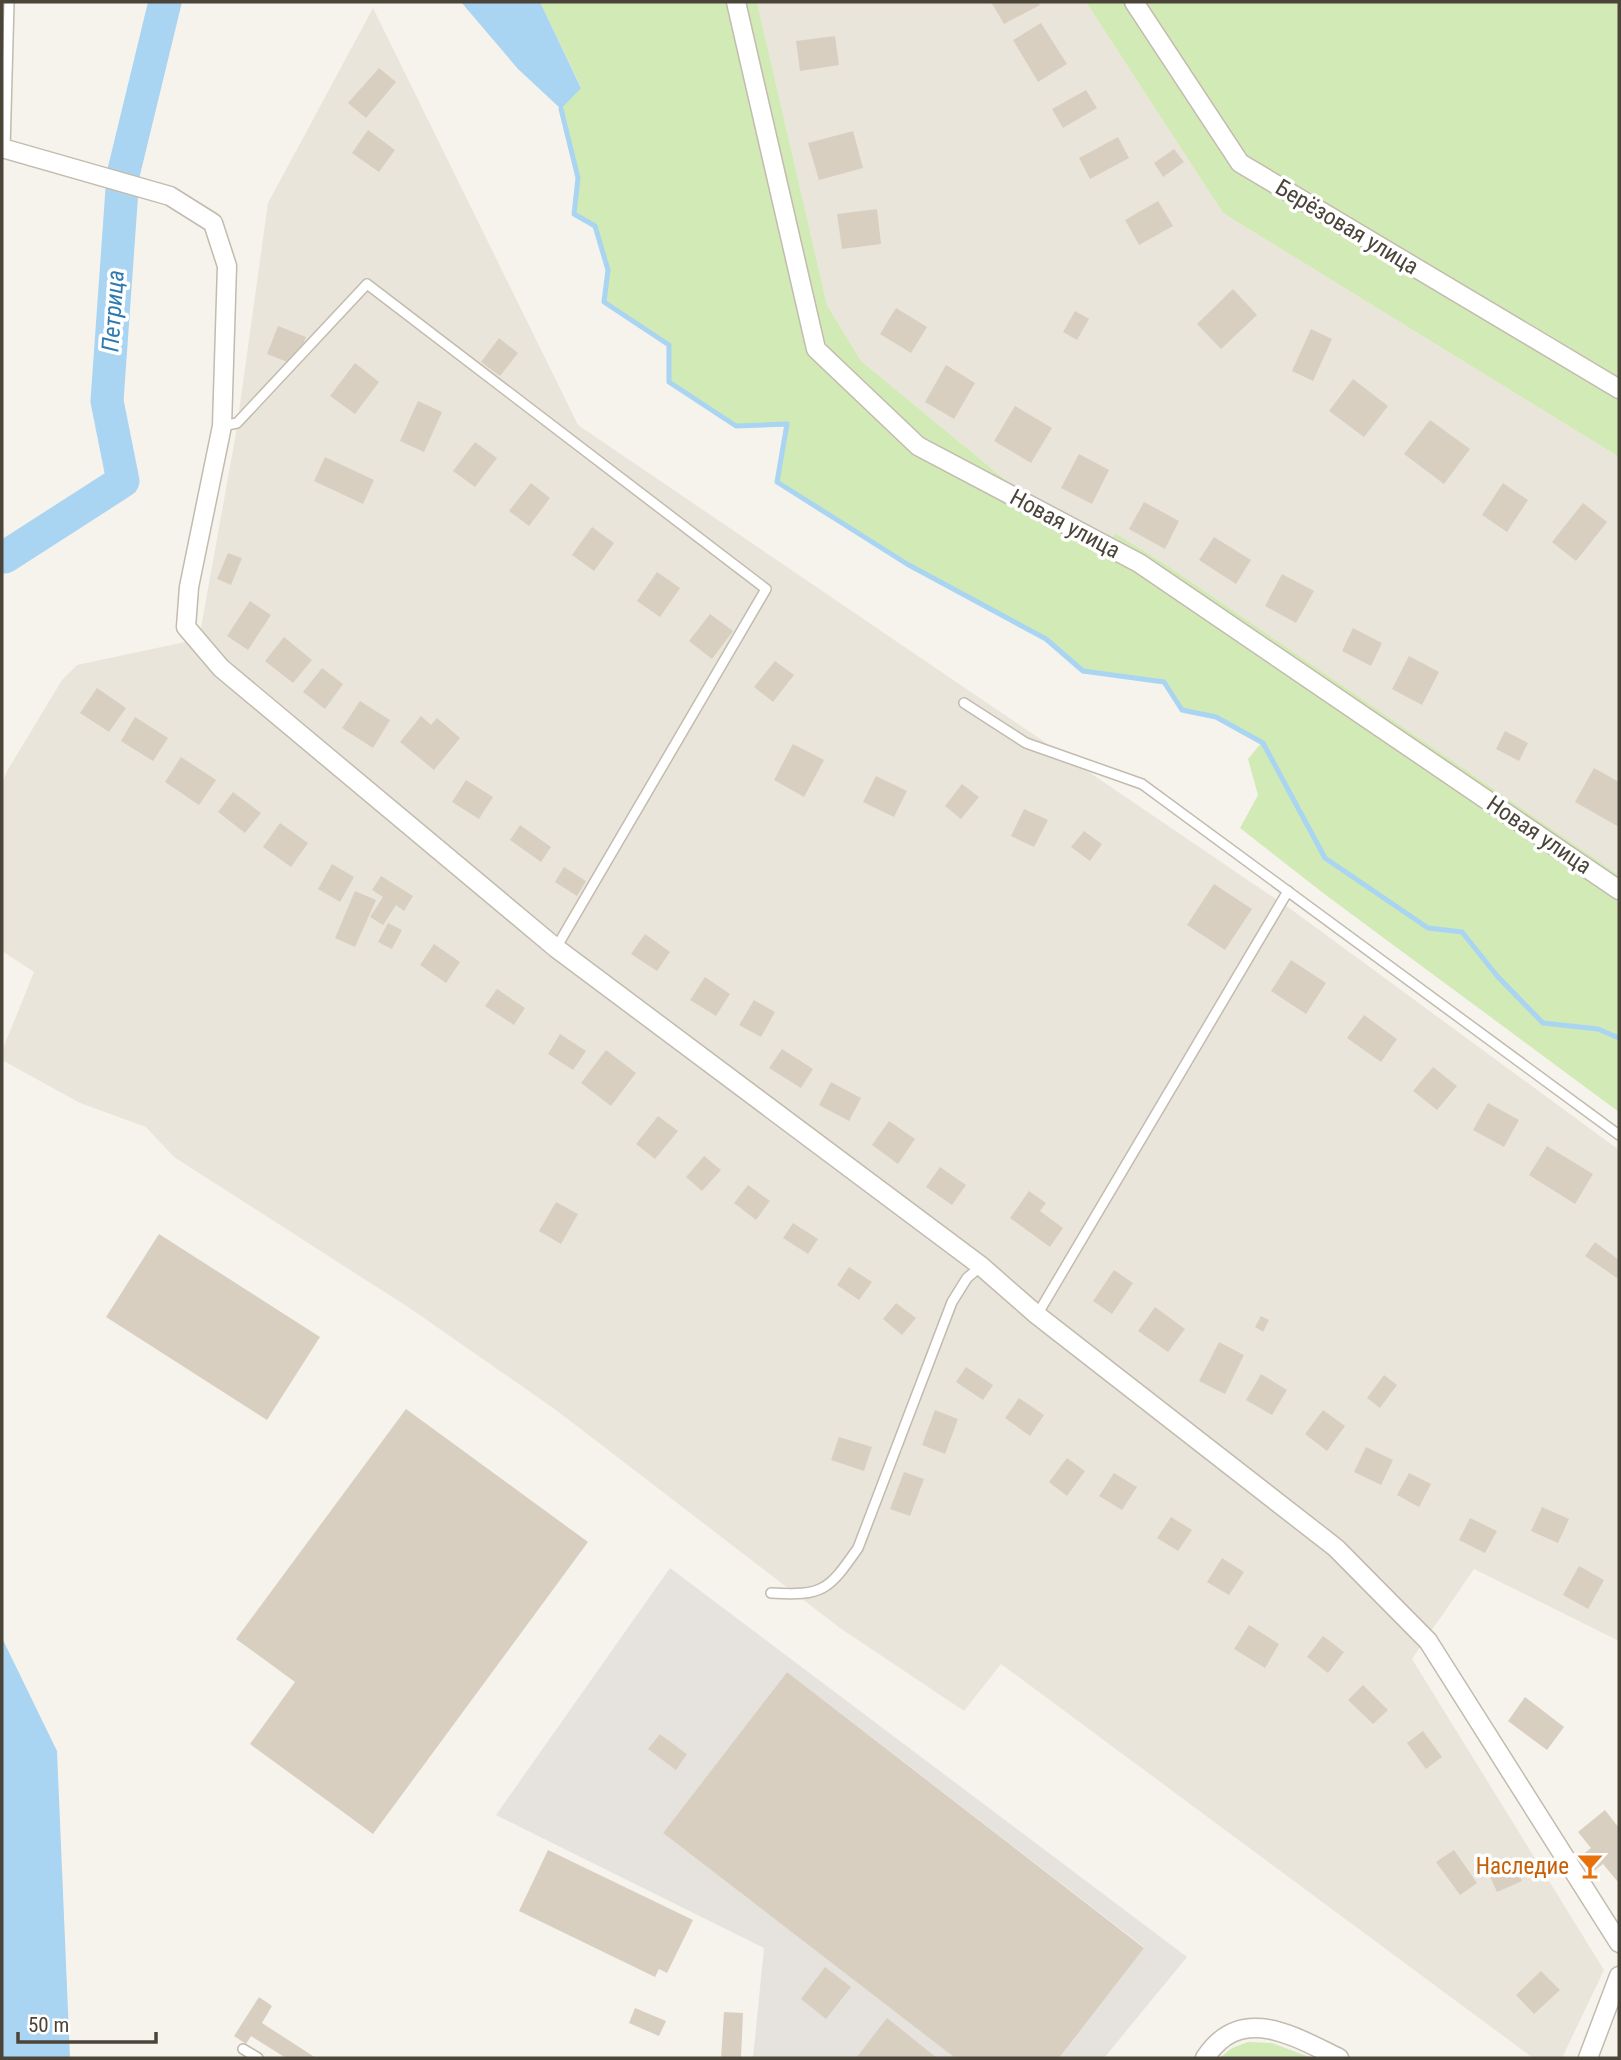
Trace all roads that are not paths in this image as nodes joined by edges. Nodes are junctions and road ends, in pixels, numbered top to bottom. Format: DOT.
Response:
graph roads {
  1 [pos="9,2"];
  2 [pos="736,2"];
  3 [pos="1134,2"];
  4 [pos="3,148"];
  5 [pos="1619,389"];
  6 [pos="222,426"];
  7 [pos="964,703"];
  8 [pos="1619,890"];
  9 [pos="1288,891"];
  10 [pos="556,948"];
  11 [pos="1619,1135"];
  12 [pos="981,1266"];
  13 [pos="1037,1314"];
  14 [pos="771,1593"];
  15 [pos="1619,1943"];
  16 [pos="1619,1976"];
  17 [pos="243,2049"];
  18 [pos="258,2058"];
  19 [pos="1205,2058"];
  20 [pos="1339,2058"];
  21 [pos="1588,2058"];
  1 -- 4 [label="lane"];
  2 -- 8 [label="street, Новая улица"];
  3 -- 5 [label="street, Берёзовая улица"];
  4 -- 6 [label="street"];
  6 -- 10 [label="street"];
  6 -- 10 [label="lane"];
  7 -- 9 [label="lane"];
  9 -- 11 [label="lane"];
  9 -- 13 [label="lane"];
  10 -- 12 [label="street"];
  12 -- 13 [label="street"];
  12 -- 14 [label="lane"];
  13 -- 15 [label="street"];
  16 -- 21 [label="street"];
  17 -- 18 [label="lane"];
  19 -- 20 [label="street"];
}
